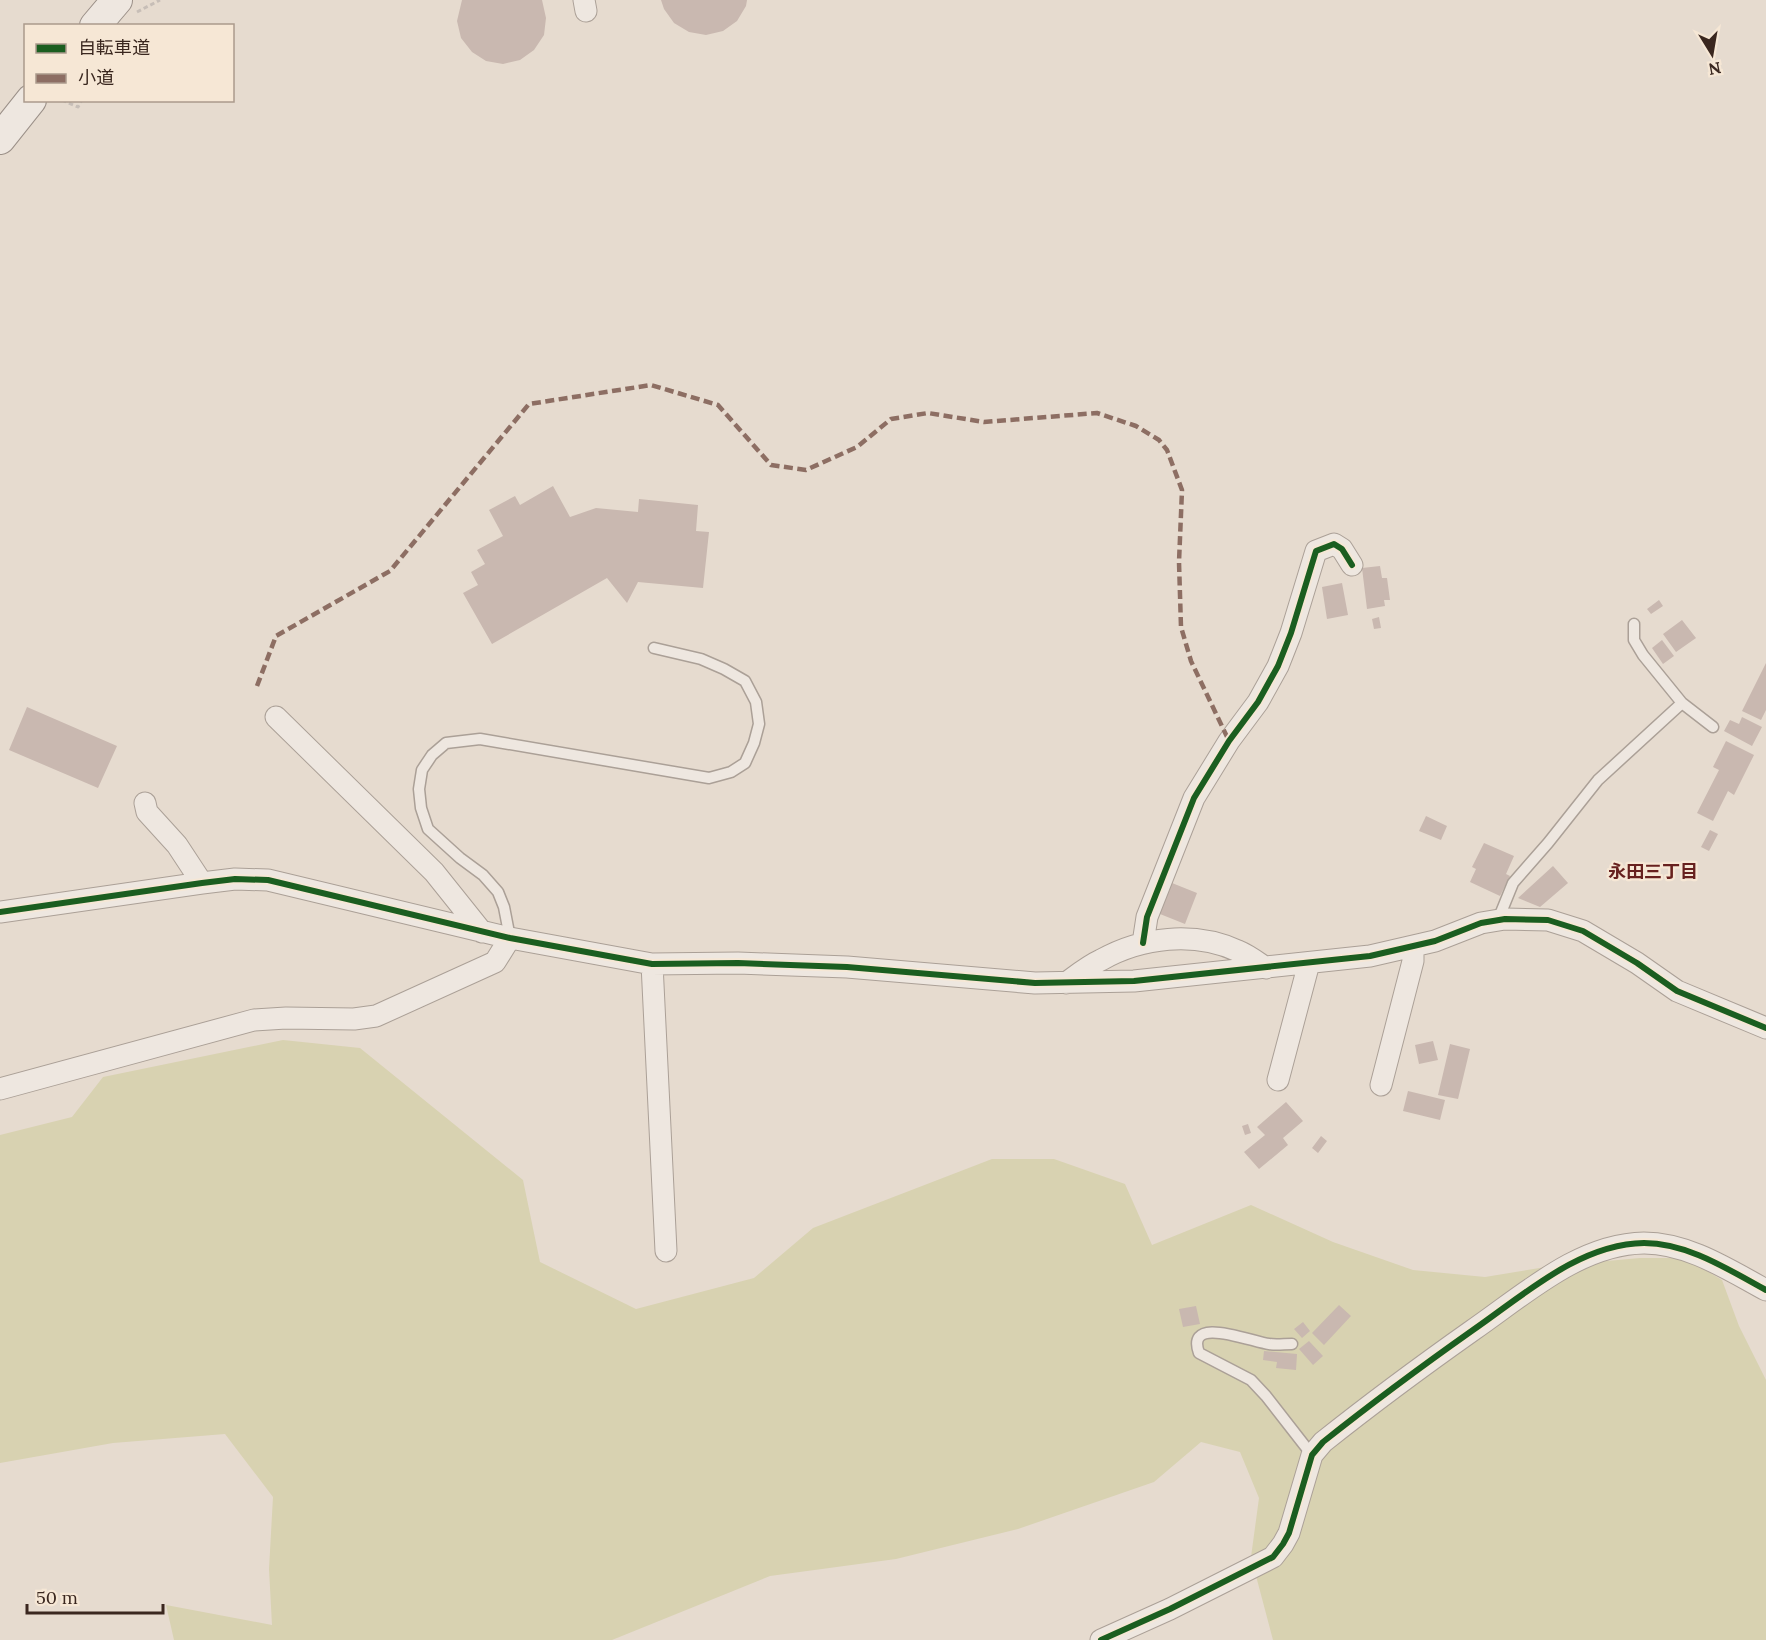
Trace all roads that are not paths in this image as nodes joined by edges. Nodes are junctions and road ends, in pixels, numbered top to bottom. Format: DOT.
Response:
graph roads {
  1 [pos="126,7"];
  2 [pos="98,24"];
  3 [pos="29,102"];
  4 [pos="0,139"];
  5 [pos="1352,565"];
  6 [pos="1634,624"];
  7 [pos="654,648"];
  8 [pos="1682,704"];
  9 [pos="276,717"];
  10 [pos="1713,728"];
  11 [pos="145,803"];
  12 [pos="202,883"];
  13 [pos="0,912"];
  14 [pos="1498,920"];
  15 [pos="482,932"];
  16 [pos="510,938"];
  17 [pos="1143,943"];
  18 [pos="1413,948"];
  19 [pos="1309,963"];
  20 [pos="651,964"];
  21 [pos="1266,968"];
  22 [pos="1066,983"];
  23 [pos="1766,1028"];
  24 [pos="1278,1080"];
  25 [pos="1381,1085"];
  26 [pos="0,1089"];
  27 [pos="666,1251"];
  28 [pos="1766,1290"];
  29 [pos="1292,1344"];
  30 [pos="1312,1455"];
  31 [pos="1101,1640"];
  1 -- 2 [label="street"];
  3 -- 4 [label="street"];
  5 -- 17 [label="street"];
  6 -- 8 [label="lane"];
  7 -- 16 [label="lane"];
  8 -- 10 [label="lane"];
  8 -- 14 [label="lane"];
  9 -- 15 [label="street"];
  11 -- 12 [label="street"];
  12 -- 13 [label="street"];
  12 -- 15 [label="street"];
  14 -- 18 [label="street"];
  14 -- 23 [label="street"];
  15 -- 16 [label="street"];
  16 -- 20 [label="street"];
  16 -- 26 [label="street"];
  17 -- 21 [label="street"];
  17 -- 22 [label="street"];
  18 -- 19 [label="street"];
  18 -- 25 [label="street"];
  19 -- 21 [label="street"];
  19 -- 24 [label="street"];
  20 -- 22 [label="street"];
  20 -- 27 [label="street"];
  21 -- 22 [label="street"];
  28 -- 30 [label="street"];
  29 -- 30 [label="lane"];
  30 -- 31 [label="street"];
}
